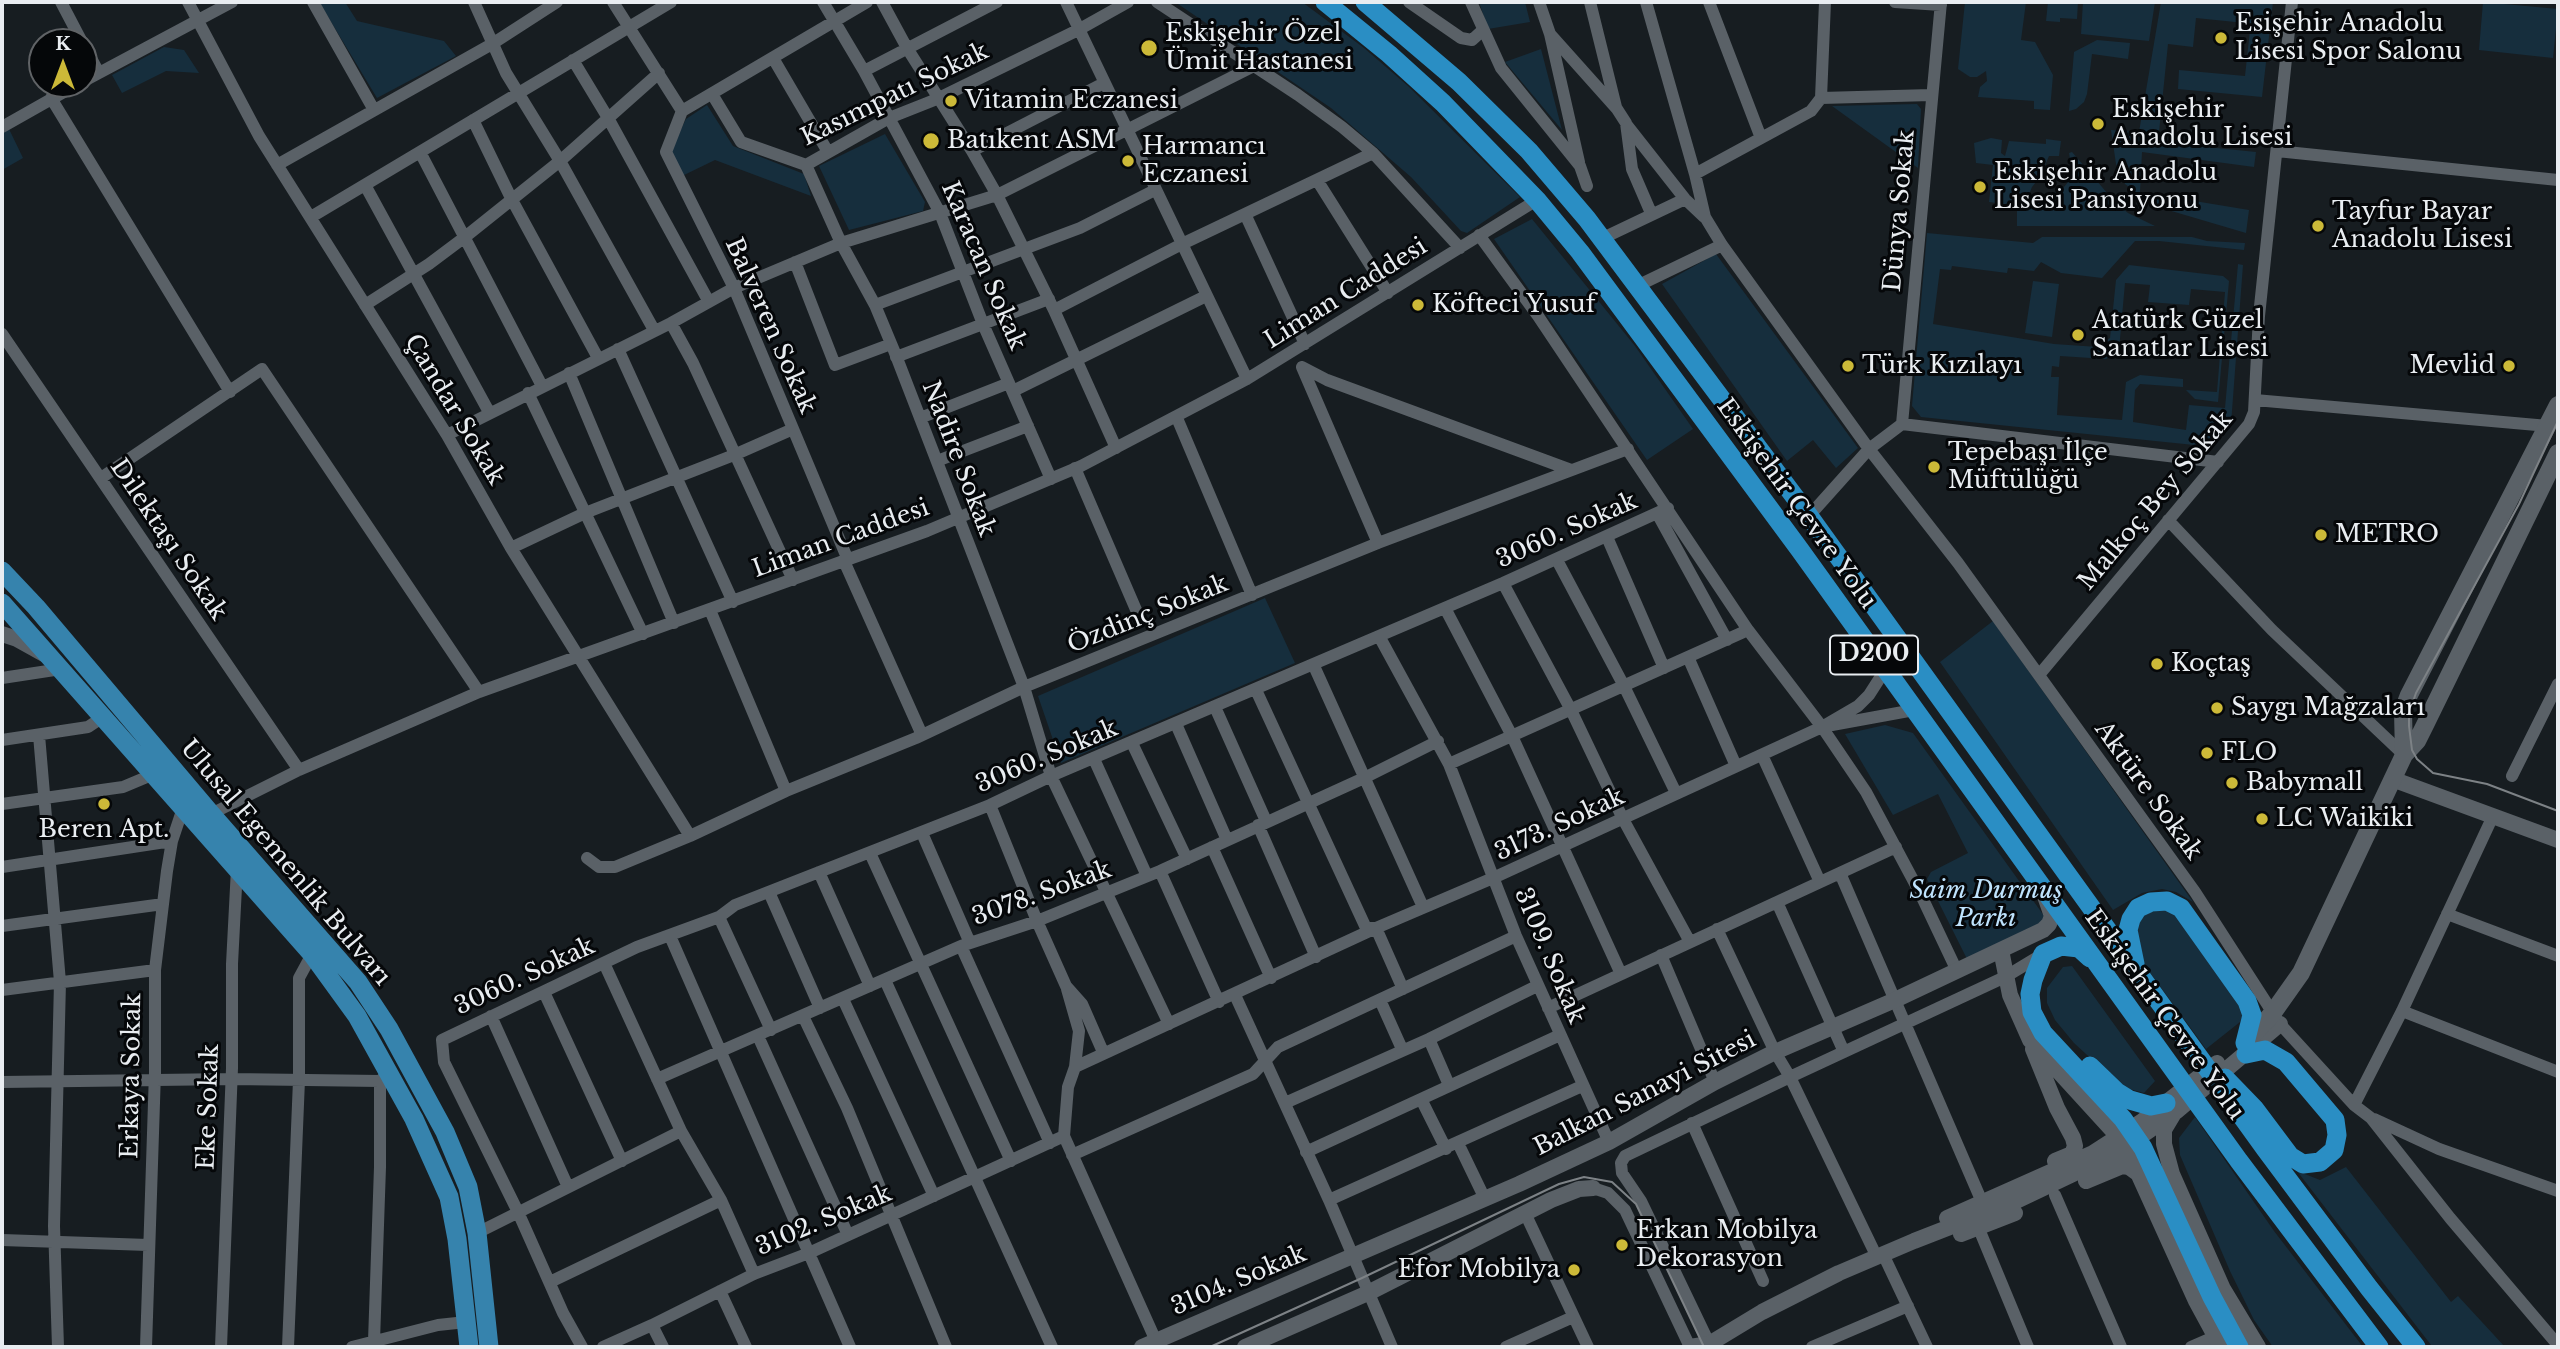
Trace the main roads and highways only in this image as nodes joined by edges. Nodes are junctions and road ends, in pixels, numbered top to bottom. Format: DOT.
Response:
graph roads {
  1 [pos="1325,2"];
  2 [pos="1365,2"];
  3 [pos="2558,405"];
  4 [pos="2558,453"];
  5 [pos="2,573"];
  6 [pos="2,603"];
  7 [pos="2404,755"];
  8 [pos="2098,966"];
  9 [pos="2137,972"];
  10 [pos="2241,1049"];
  11 [pos="2196,1054"];
  12 [pos="2171,1107"];
  13 [pos="469,1347"];
  14 [pos="489,1347"];
  15 [pos="2239,1347"];
  16 [pos="2379,1347"];
  17 [pos="2416,1347"];
  1 -- 8 [label="highway, Eskişehir Çevre Yolu / D200"];
  2 -- 9 [label="highway, Eskişehir Çevre Yolu / D200"];
  3 -- 7 [label="main road"];
  4 -- 7 [label="main road"];
  5 -- 14 [label="main road, Ulusal Egemenlik Bulvarı"];
  6 -- 13 [label="main road, Ulusal Egemenlik Bulvarı"];
  7 -- 10 [label="main road"];
  8 -- 12 [label="highway"];
  8 -- 15 [label="highway"];
  8 -- 16 [label="highway, Eskişehir Çevre Yolu / D200"];
  9 -- 10 [label="highway"];
  9 -- 11 [label="highway, Eskişehir Çevre Yolu / D200"];
  10 -- 11 [label="highway"];
  11 -- 17 [label="highway, Eskişehir Çevre Yolu / D200"];
}
